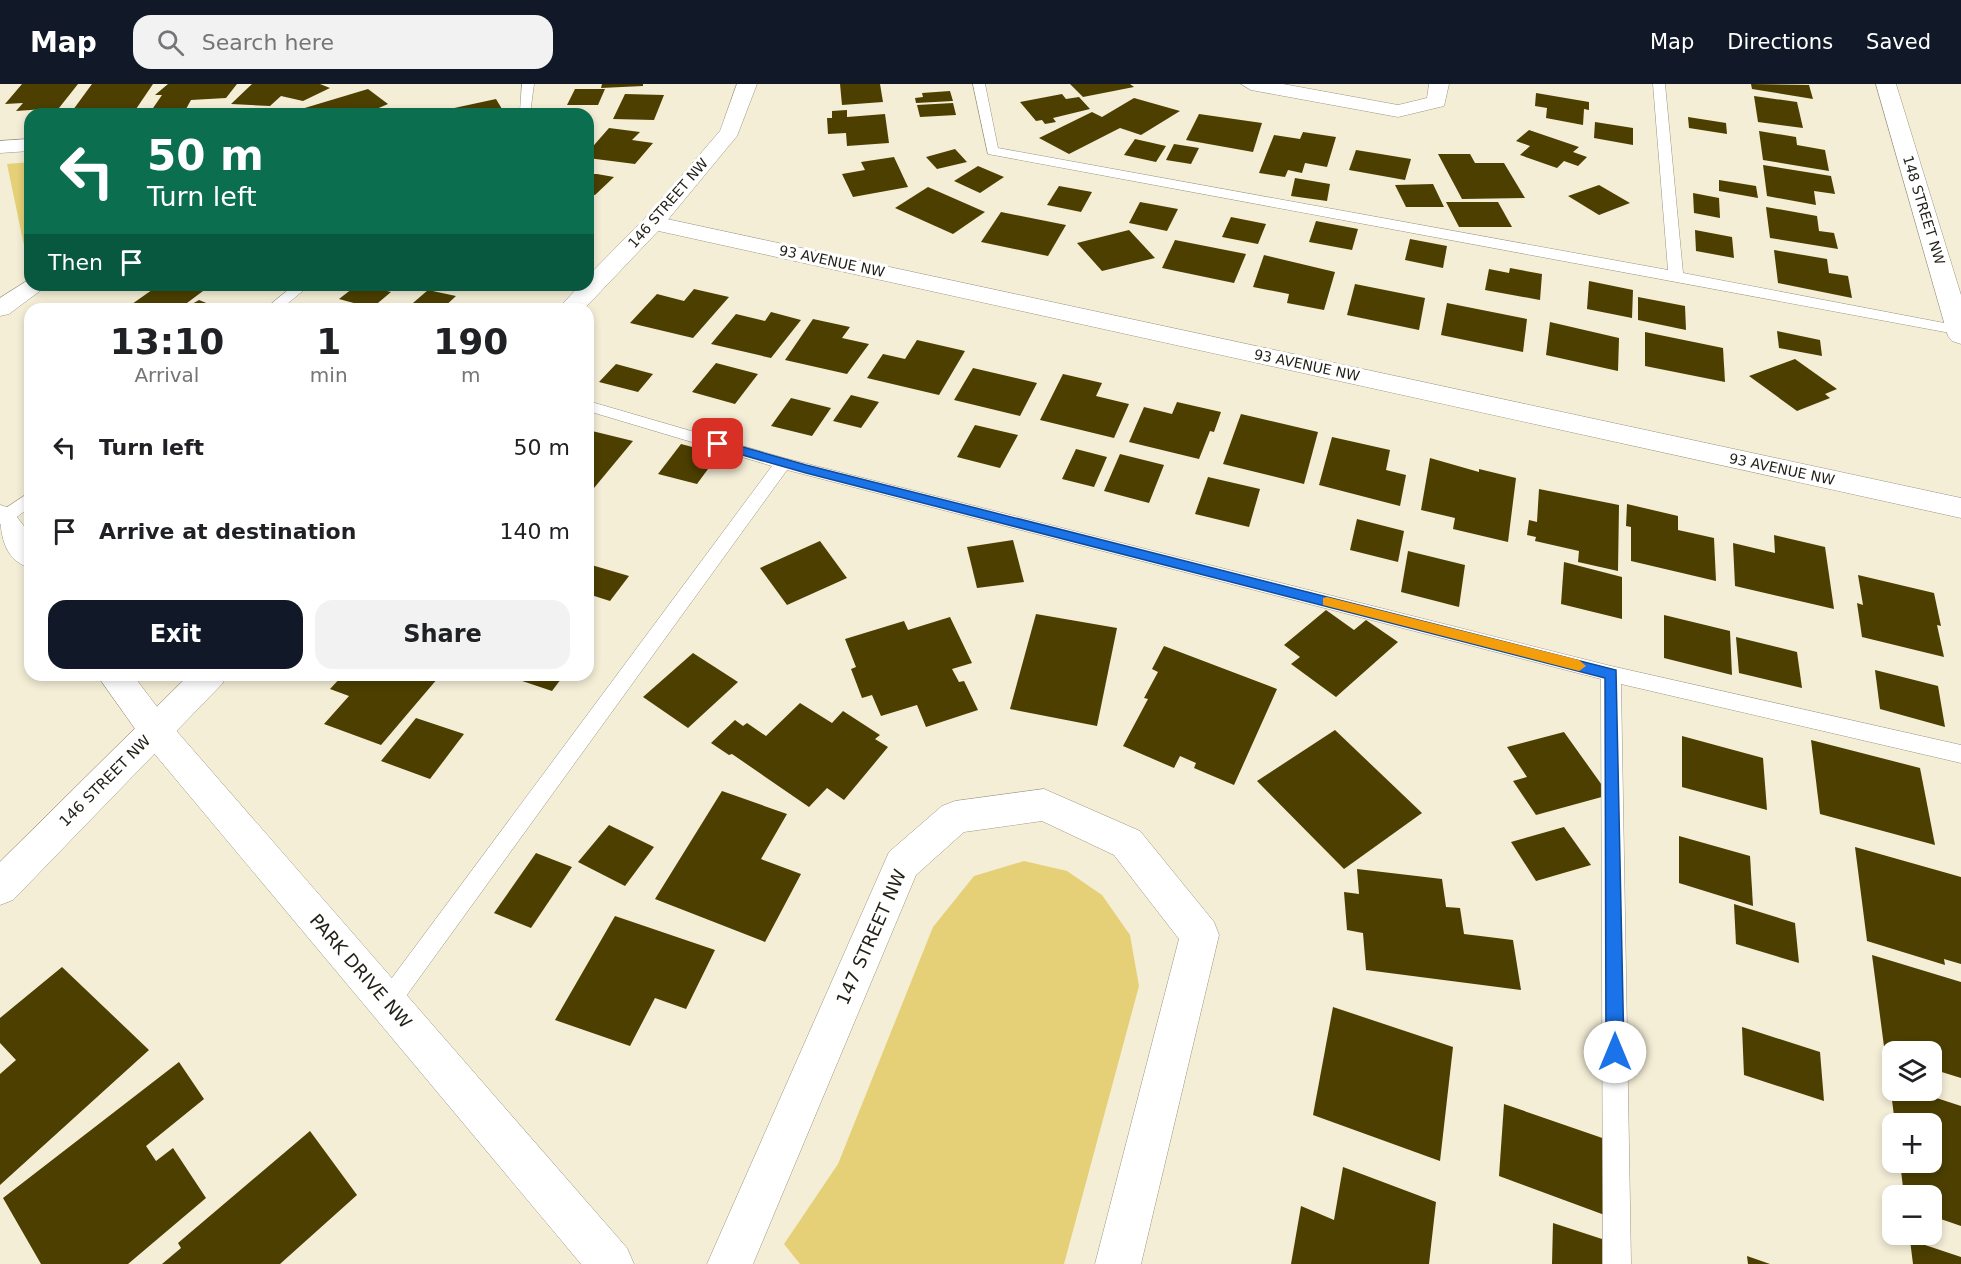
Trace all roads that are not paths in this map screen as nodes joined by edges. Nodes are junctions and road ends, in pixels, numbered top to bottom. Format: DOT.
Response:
graph roads {
  1 [pos="528,84"];
  2 [pos="747,84"];
  3 [pos="979,84"];
  4 [pos="1251,84"];
  5 [pos="1439,84"];
  6 [pos="1659,84"];
  7 [pos="1886,84"];
  8 [pos="526,108"];
  9 [pos="24,145"];
  10 [pos="0,147"];
  11 [pos="653,223"];
  12 [pos="1676,276"];
  13 [pos="594,284"];
  14 [pos="27,291"];
  15 [pos="295,291"];
  16 [pos="587,291"];
  17 [pos="280,303"];
  18 [pos="576,303"];
  19 [pos="0,309"];
  20 [pos="1960,333"];
  21 [pos="594,408"];
  22 [pos="783,463"];
  23 [pos="24,502"];
  24 [pos="1961,508"];
  25 [pos="2,517"];
  26 [pos="24,548"];
  27 [pos="1611,674"];
  28 [pos="118,681"];
  29 [pos="204,681"];
  30 [pos="155,730"];
  31 [pos="1961,754"];
  32 [pos="0,888"];
  33 [pos="388,1002"];
  34 [pos="611,1264"];
  35 [pos="730,1264"];
  36 [pos="1118,1264"];
  37 [pos="1617,1264"];
  1 -- 8 [label="lane"];
  2 -- 11 [label="street, 146 STREET NW"];
  3 -- 12 [label="lane"];
  4 -- 5 [label="street"];
  6 -- 12 [label="lane"];
  7 -- 20 [label="street, 148 STREET NW"];
  9 -- 10 [label="street"];
  11 -- 13 [label="street, 146 STREET NW"];
  11 -- 24 [label="street, 93 AVENUE NW"];
  12 -- 20 [label="lane"];
  14 -- 19 [label="street"];
  15 -- 17 [label="lane"];
  16 -- 18 [label="street, 146 STREET NW"];
  21 -- 22 [label="lane"];
  22 -- 27 [label="lane"];
  22 -- 33 [label="lane"];
  23 -- 25 [label="lane"];
  25 -- 26 [label="street"];
  27 -- 31 [label="lane"];
  27 -- 37 [label="lane"];
  28 -- 30 [label="street, PARK DRIVE NW"];
  29 -- 30 [label="street, 146 STREET NW"];
  30 -- 32 [label="street, 146 STREET NW"];
  30 -- 33 [label="street, PARK DRIVE NW"];
  33 -- 34 [label="street, PARK DRIVE NW"];
  35 -- 36 [label="street, 147 STREET NW"];
}
